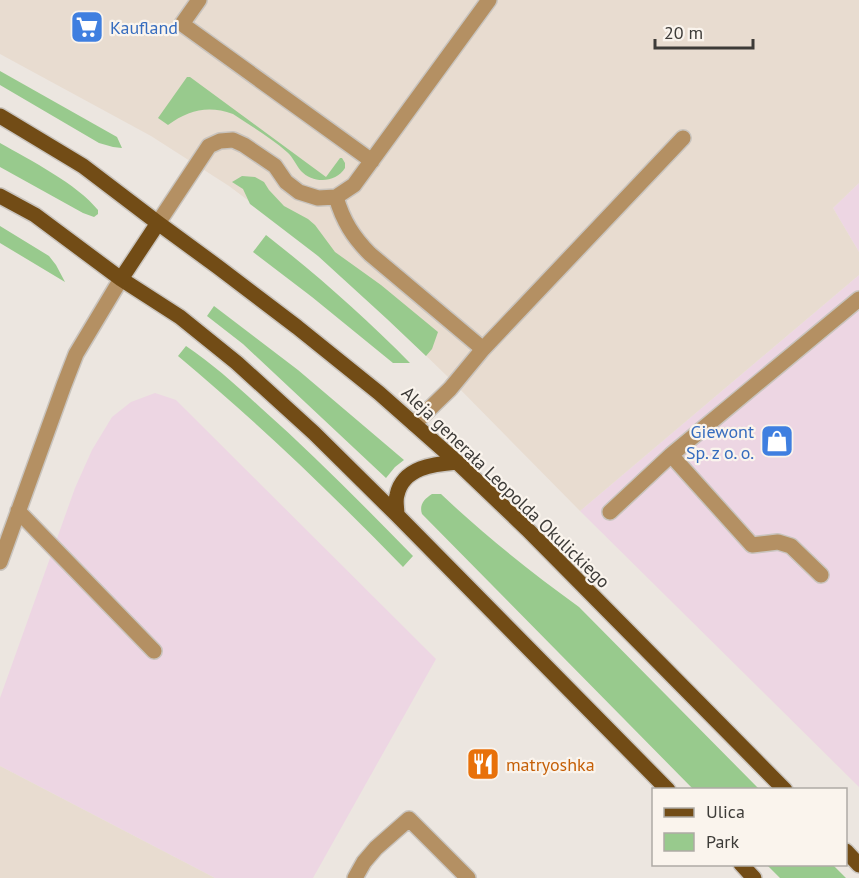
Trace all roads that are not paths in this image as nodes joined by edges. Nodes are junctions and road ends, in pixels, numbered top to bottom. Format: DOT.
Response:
graph roads {
  1 [pos="199,0"];
  2 [pos="489,0"];
  3 [pos="0,116"];
  4 [pos="683,138"];
  5 [pos="372,161"];
  6 [pos="0,196"];
  7 [pos="336,197"];
  8 [pos="158,224"];
  9 [pos="121,279"];
  10 [pos="859,299"];
  11 [pos="483,349"];
  12 [pos="414,424"];
  13 [pos="671,455"];
  14 [pos="457,462"];
  15 [pos="18,511"];
  16 [pos="610,512"];
  17 [pos="397,514"];
  18 [pos="0,562"];
  19 [pos="821,575"];
  20 [pos="154,651"];
  21 [pos="667,788"];
  22 [pos="784,788"];
  23 [pos="847,852"];
  24 [pos="859,865"];
  25 [pos="743,866"];
  26 [pos="355,878"];
  27 [pos="468,878"];
  28 [pos="754,878"];
  1 -- 5 [label="street"];
  2 -- 5 [label="street"];
  3 -- 8 [label="main road, Aleja generała Leopolda Okulickiego"];
  4 -- 11 [label="street"];
  5 -- 7 [label="street"];
  6 -- 9 [label="main road"];
  7 -- 8 [label="street"];
  7 -- 11 [label="street"];
  8 -- 9 [label="main road"];
  8 -- 12 [label="main road, Aleja generała Leopolda Okulickiego"];
  9 -- 15 [label="street"];
  9 -- 17 [label="main road"];
  10 -- 13 [label="street"];
  11 -- 12 [label="street"];
  12 -- 14 [label="main road, Aleja generała Leopolda Okulickiego"];
  13 -- 16 [label="street"];
  13 -- 19 [label="street"];
  14 -- 17 [label="main road"];
  14 -- 22 [label="main road, Aleja generała Leopolda Okulickiego"];
  15 -- 18 [label="street"];
  15 -- 20 [label="street"];
  17 -- 21 [label="main road"];
  23 -- 24 [label="main road"];
  25 -- 28 [label="main road"];
  26 -- 27 [label="street"];
}
